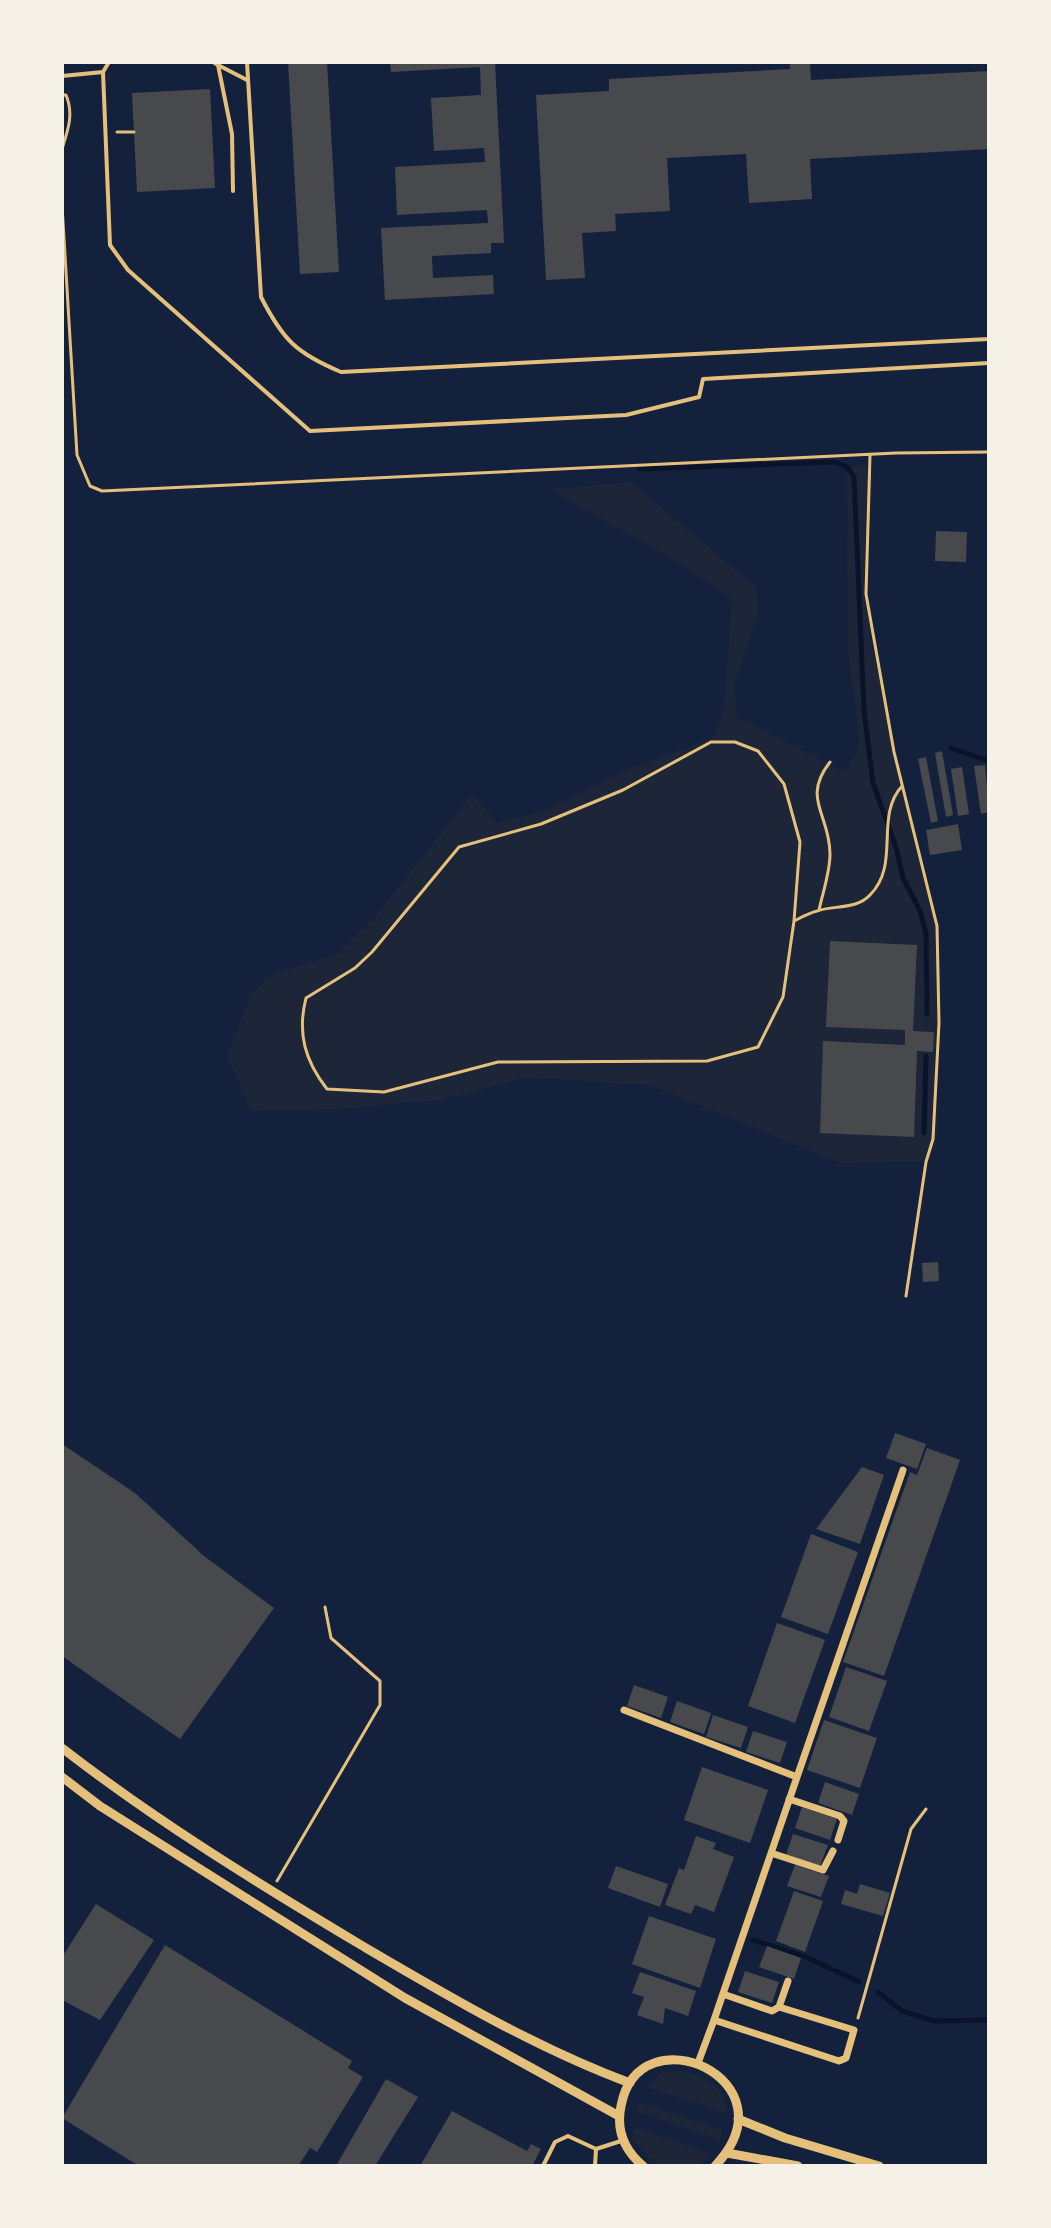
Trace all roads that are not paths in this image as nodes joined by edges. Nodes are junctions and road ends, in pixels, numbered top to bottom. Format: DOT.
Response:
graph roads {
  1 [pos="109,62"];
  2 [pos="247,62"];
  3 [pos="217,63"];
  4 [pos="103,72"];
  5 [pos="62,76"];
  6 [pos="247,80"];
  7 [pos="233,191"];
  8 [pos="989,339"];
  9 [pos="989,363"];
  10 [pos="903,1470"];
  11 [pos="624,1710"];
  12 [pos="62,1748"];
  13 [pos="62,1777"];
  14 [pos="797,1777"];
  15 [pos="789,1799"];
  16 [pos="838,1840"];
  17 [pos="833,1851"];
  18 [pos="771,1853"];
  19 [pos="788,1981"];
  20 [pos="723,1994"];
  21 [pos="779,2007"];
  22 [pos="714,2020"];
  23 [pos="698,2063"];
  24 [pos="630,2083"];
  25 [pos="619,2116"];
  26 [pos="738,2119"];
  27 [pos="623,2140"];
  28 [pos="596,2149"];
  29 [pos="727,2153"];
  30 [pos="633,2162"];
  31 [pos="543,2166"];
  32 [pos="595,2166"];
  33 [pos="643,2166"];
  34 [pos="715,2166"];
  35 [pos="798,2166"];
  36 [pos="879,2166"];
  1 -- 4 [label="lane"];
  2 -- 6 [label="lane"];
  3 -- 6 [label="lane"];
  3 -- 7 [label="lane"];
  4 -- 5 [label="lane"];
  4 -- 9 [label="lane"];
  6 -- 8 [label="lane"];
  10 -- 14 [label="street"];
  11 -- 14 [label="street"];
  12 -- 24 [label="street"];
  13 -- 25 [label="street"];
  14 -- 15 [label="street"];
  15 -- 16 [label="street"];
  15 -- 18 [label="street"];
  17 -- 18 [label="street"];
  18 -- 20 [label="street"];
  19 -- 21 [label="street"];
  20 -- 21 [label="street"];
  20 -- 22 [label="street"];
  21 -- 22 [label="street"];
  22 -- 23 [label="street"];
  23 -- 24 [label="street"];
  23 -- 26 [label="street"];
  24 -- 25 [label="street"];
  25 -- 27 [label="street"];
  26 -- 29 [label="street"];
  26 -- 36 [label="street"];
  27 -- 28 [label="lane"];
  27 -- 30 [label="street"];
  28 -- 31 [label="lane"];
  28 -- 32 [label="lane"];
  29 -- 34 [label="street"];
  29 -- 35 [label="street"];
  30 -- 33 [label="street"];
}
